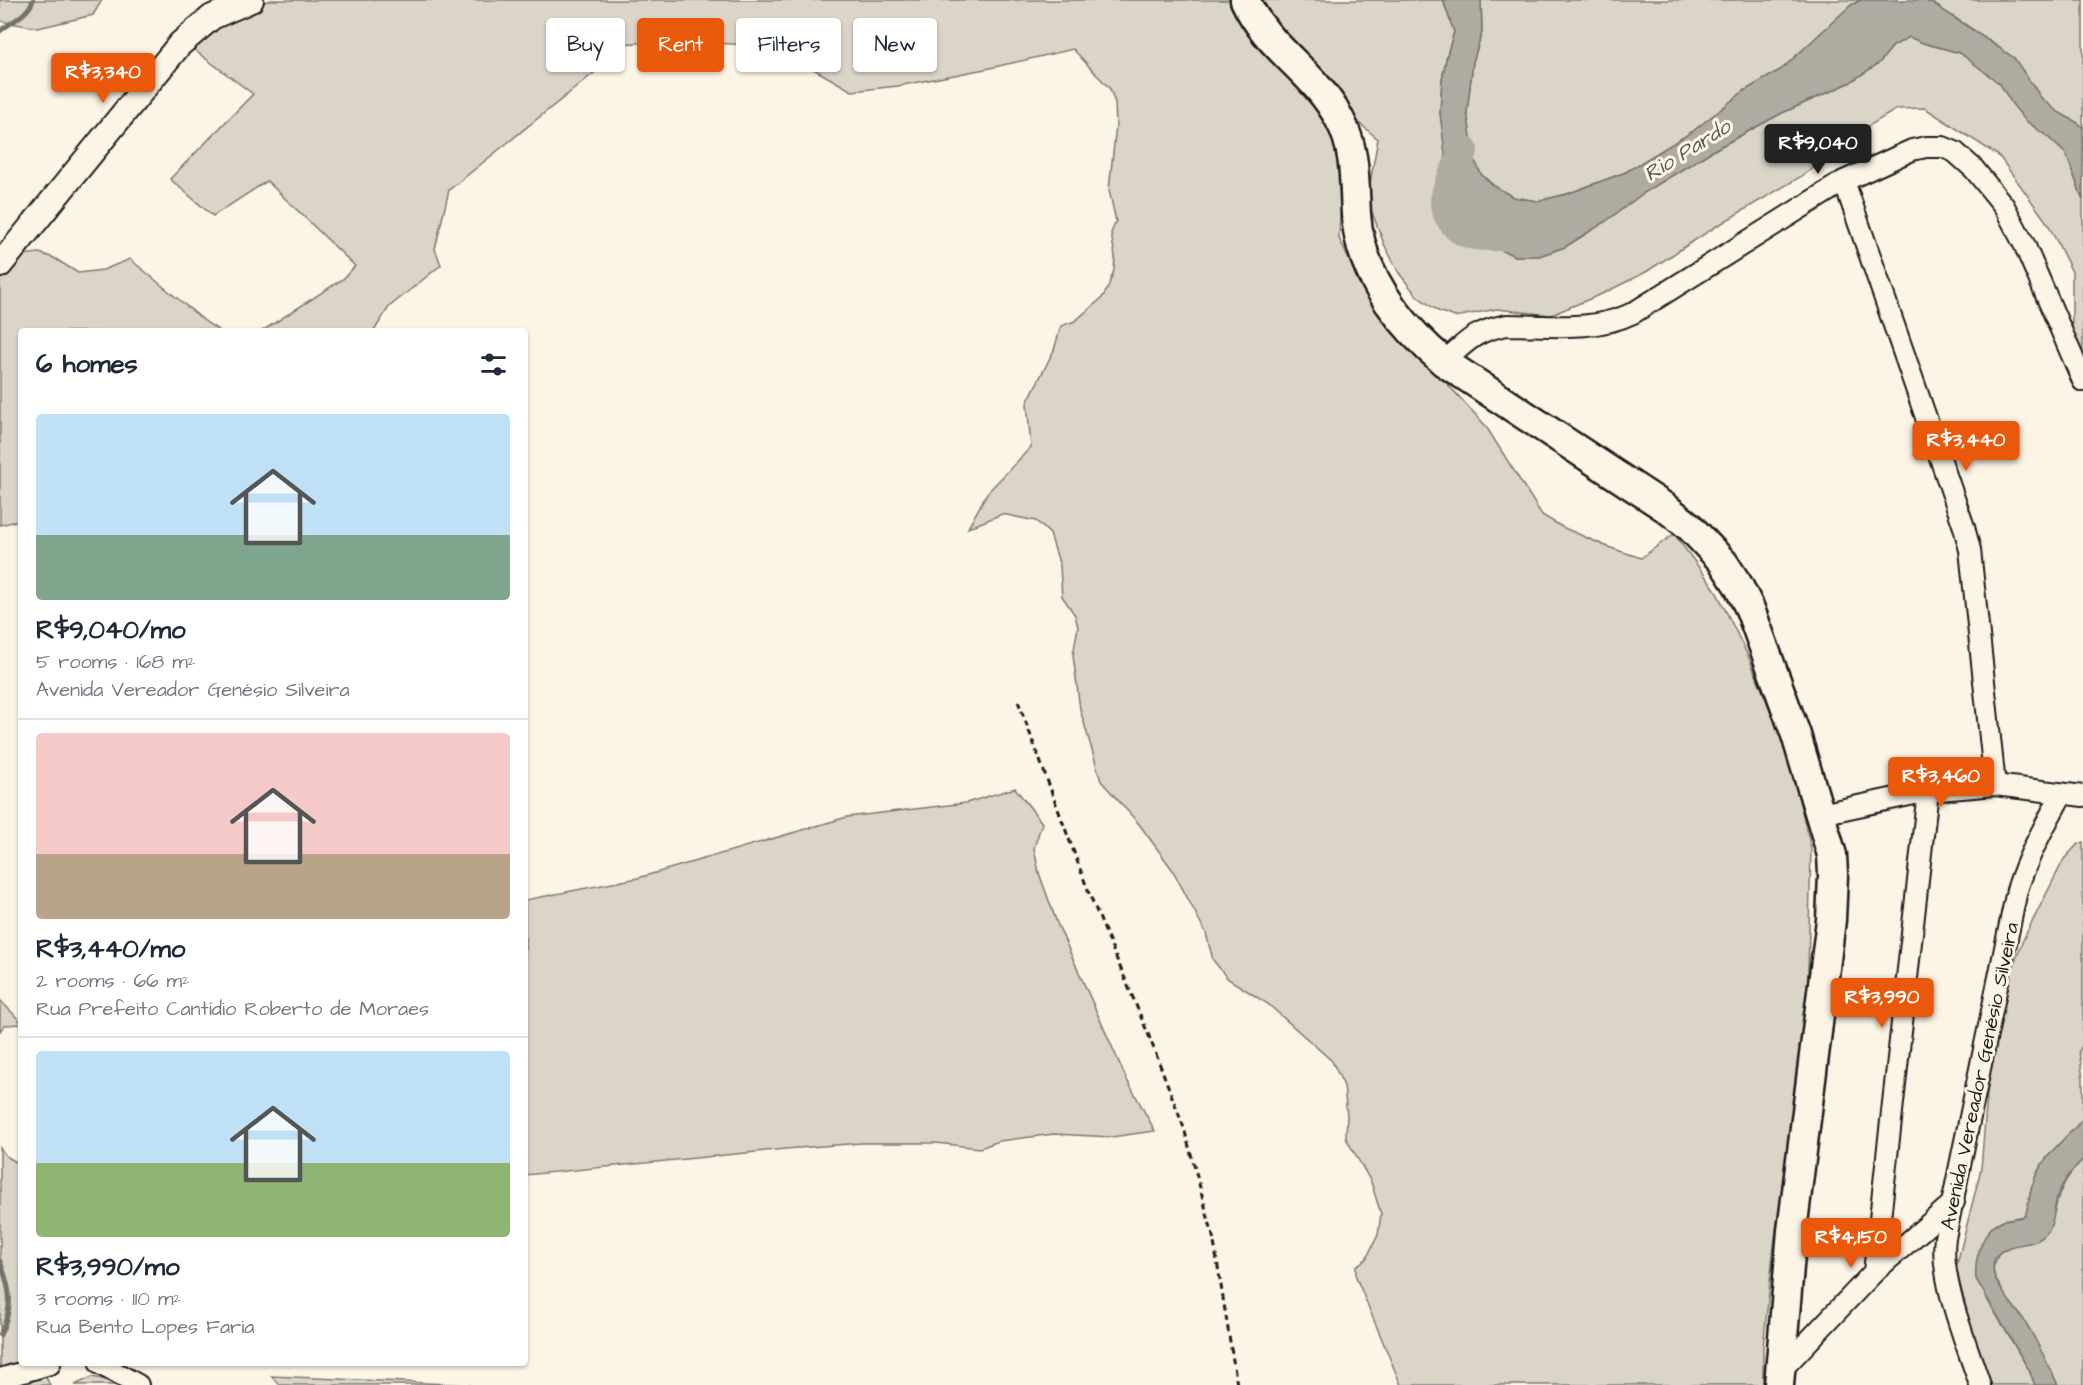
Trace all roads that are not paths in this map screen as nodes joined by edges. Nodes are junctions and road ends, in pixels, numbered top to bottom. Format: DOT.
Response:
graph roads {
  1 [pos="251,0"];
  2 [pos="1245,0"];
  3 [pos="219,6"];
  4 [pos="1844,181"];
  5 [pos="0,265"];
  6 [pos="1444,362"];
  7 [pos="2083,381"];
  8 [pos="1995,785"];
  9 [pos="1928,791"];
  10 [pos="2062,794"];
  11 [pos="2083,796"];
  12 [pos="1821,814"];
  13 [pos="1954,1202"];
  14 [pos="1874,1272"];
  15 [pos="43,1366"];
  16 [pos="104,1366"];
  17 [pos="1780,1377"];
  18 [pos="0,1379"];
  19 [pos="138,1385"];
  20 [pos="1980,1385"];
  1 -- 3 [label="street"];
  2 -- 6 [label="main road"];
  3 -- 5 [label="street"];
  4 -- 6 [label="street"];
  4 -- 7 [label="street"];
  4 -- 8 [label="street"];
  6 -- 12 [label="main road"];
  8 -- 9 [label="street"];
  8 -- 10 [label="street"];
  9 -- 12 [label="street"];
  9 -- 14 [label="street"];
  10 -- 11 [label="street"];
  10 -- 13 [label="street, Avenida Vereador Genésio Silveira"];
  12 -- 17 [label="main road"];
  13 -- 14 [label="street"];
  13 -- 20 [label="street, Avenida Vereador Genésio Silveira"];
  14 -- 17 [label="street"];
  15 -- 18 [label="street"];
  16 -- 19 [label="street"];
}
